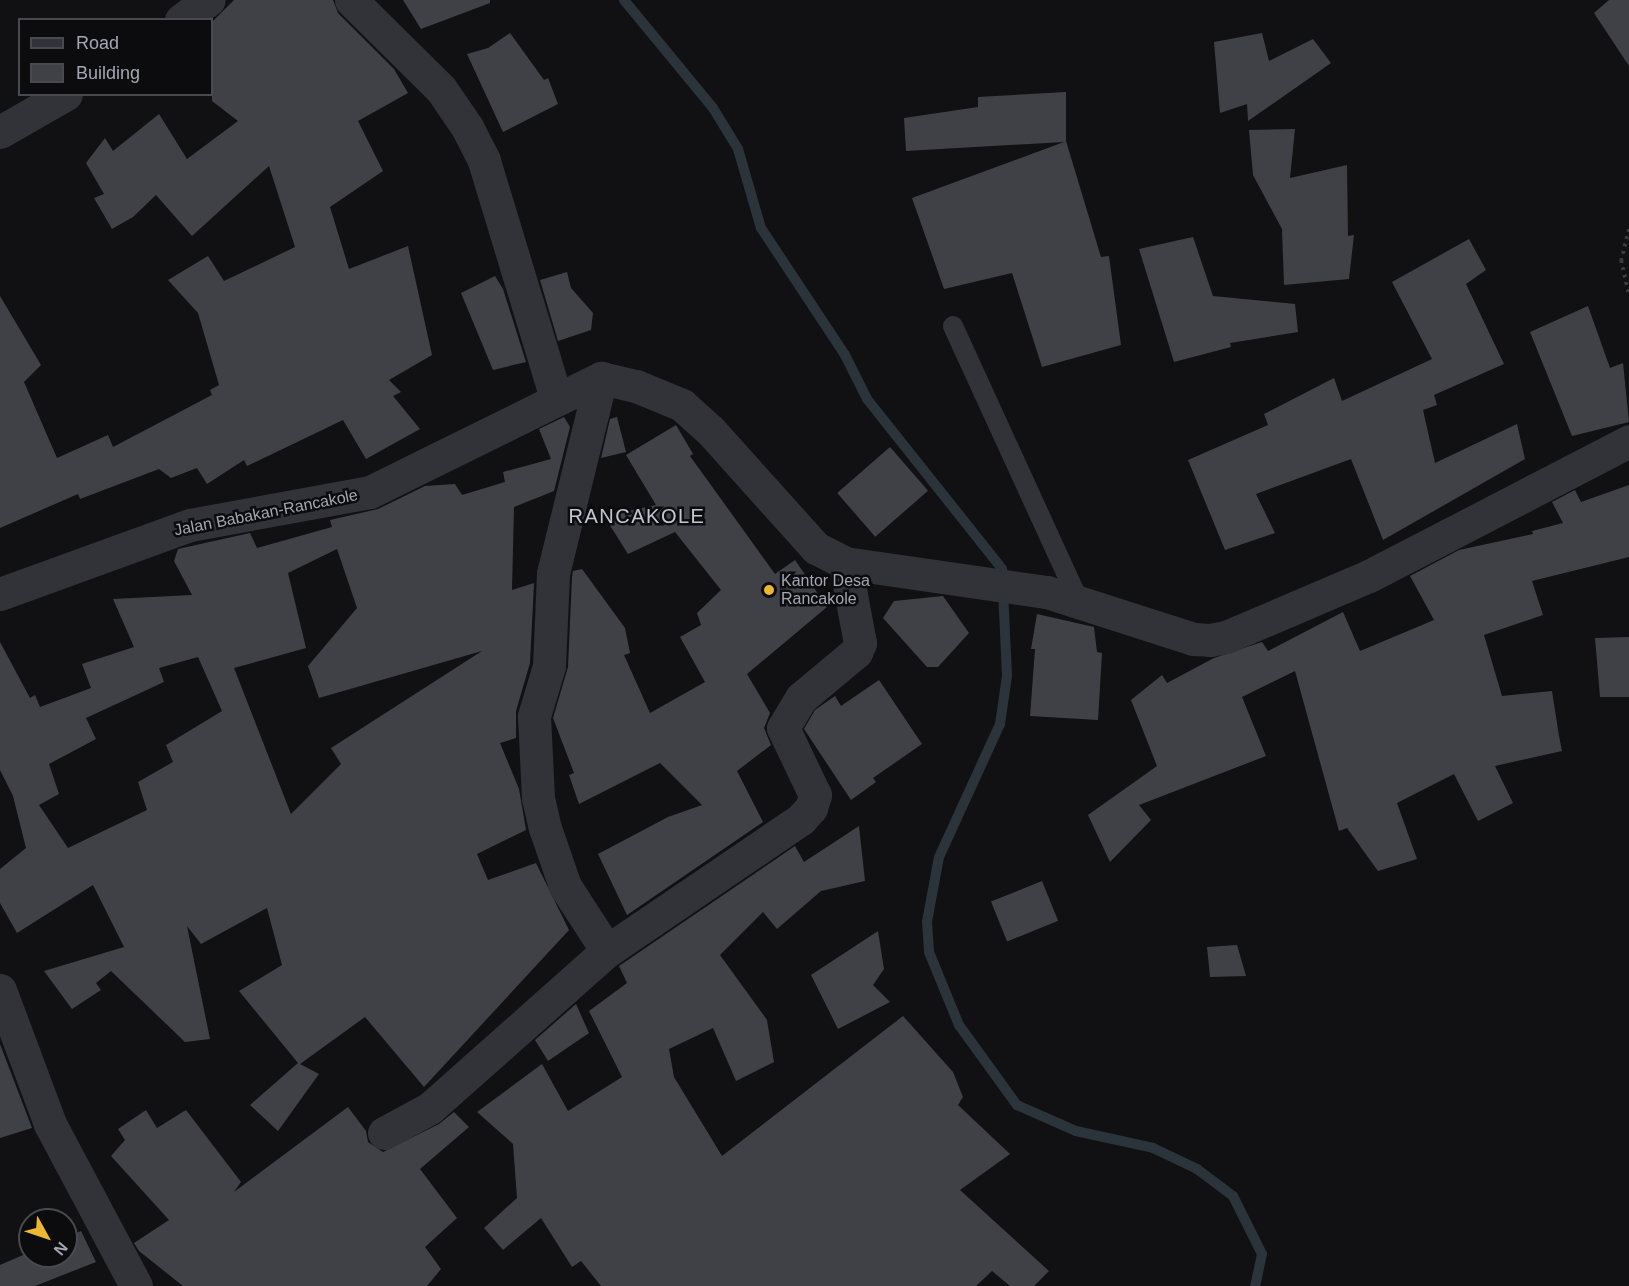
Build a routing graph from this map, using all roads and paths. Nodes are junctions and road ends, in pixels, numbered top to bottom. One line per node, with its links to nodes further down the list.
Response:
1 (209, 0): 3 (street)
2 (351, 0): 10 (street)
3 (184, 18)
4 (63, 96): 5 (street)
5 (0, 132)
6 (1629, 229): 7 (path)
7 (1629, 294)
8 (952, 326): 14 (lane)
9 (601, 378): 10 (street, Jalan Babakan-Rancakole); 12 (street); 15 (street)
10 (556, 398): 13 (street, Jalan Babakan-Rancakole)
11 (1629, 441): 14 (street)
12 (845, 563): 14 (street); 15 (street)
13 (0, 594)
14 (1079, 601)
15 (607, 951): 17 (street)
16 (0, 990): 18 (street)
17 (384, 1133)
18 (136, 1286)

